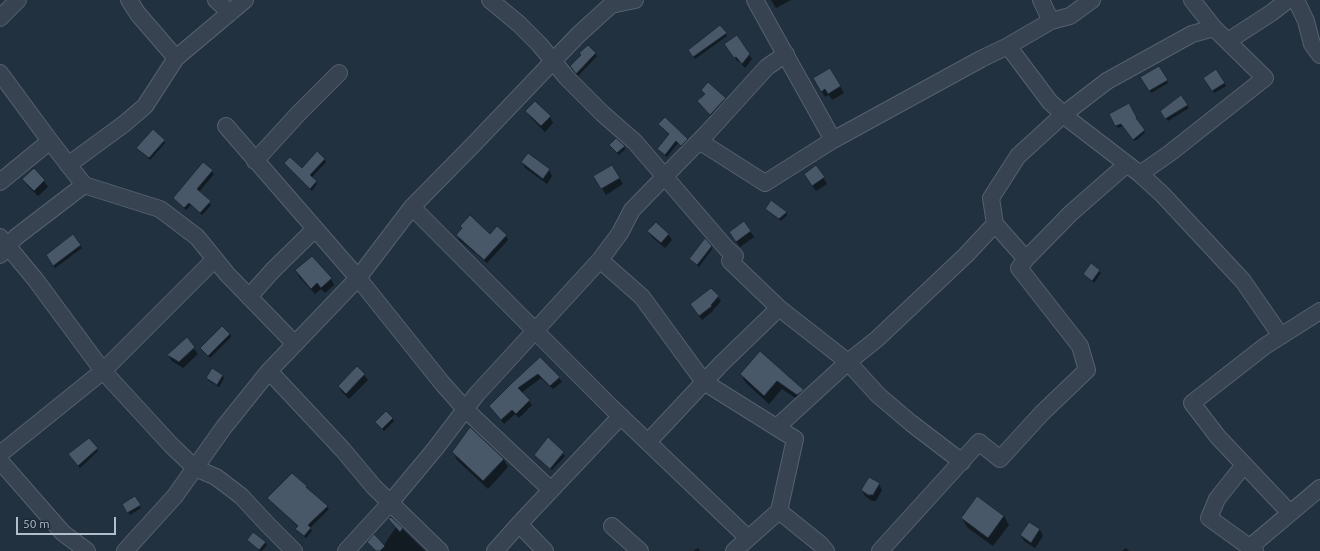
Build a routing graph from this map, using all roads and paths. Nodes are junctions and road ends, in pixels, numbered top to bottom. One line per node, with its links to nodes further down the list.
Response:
1 (18, 0): 14 (street)
2 (129, 0): 21 (street)
3 (216, 0): 13 (street)
4 (245, 0): 13 (street)
5 (490, 0): 22 (street)
6 (755, 0): 20 (street)
7 (1041, 0): 15 (street)
8 (1092, 0): 15 (street)
9 (1192, 0): 16 (street)
10 (1288, 0): 17 (street)
11 (1296, 0): 18 (street)
12 (632, 1): 22 (street)
13 (230, 13): 21 (street)
14 (0, 18)
15 (1051, 21): 19 (street)
16 (1214, 28): 17 (street); 25 (street)
17 (1228, 41): 33 (street)
18 (1317, 45)
19 (1008, 46): 25 (street); 27 (street)
20 (786, 54): 27 (street); 29 (street)
21 (176, 58): 32 (street)
22 (552, 62): 34 (street); 37 (street)
23 (0, 73): 28 (street)
24 (339, 73): 30 (street)
25 (1064, 114): 31 (street); 38 (street)
26 (226, 126): 30 (street)
27 (833, 140): 29 (street)
28 (50, 141): 32 (street); 35 (street)
29 (699, 141): 34 (street)
30 (255, 161): 39 (street)
31 (1126, 164): 33 (street); 42 (street)
32 (68, 165): 36 (street)
33 (1140, 174): 49 (street)
34 (664, 177): 43 (street); 46 (street)
35 (0, 182)
36 (84, 185): 40 (street); 41 (street)
37 (412, 207): 44 (street); 48 (street)
38 (995, 224): 42 (street); 51 (street)
39 (315, 229): 44 (street); 45 (street)
40 (3, 246): 52 (street)
41 (215, 259): 45 (street); 52 (street)
42 (1026, 259): 61 (street)
43 (600, 260): 48 (street); 54 (street)
44 (358, 278): 50 (street); 55 (street)
45 (249, 297): 50 (street)
46 (779, 308): 51 (street); 54 (street)
47 (1320, 311): 49 (street)
48 (535, 331): 55 (street); 56 (street)
49 (1281, 336): 62 (street)
50 (294, 344): 53 (street)
51 (848, 362): 57 (street); 61 (street)
52 (103, 370): 59 (street); 63 (street)
53 (269, 371): 63 (street); 66 (street)
54 (704, 382): 57 (street); 58 (street)
55 (466, 410): 65 (street); 66 (street)
56 (621, 416): 58 (street); 65 (street)
57 (776, 427): 67 (street)
58 (648, 442): 71 (street)
59 (0, 454)
60 (0, 461): 73 (street)
61 (962, 462): 83 (street)
62 (1244, 465): 68 (street); 72 (street)
63 (195, 468): 74 (street); 75 (street)
64 (1320, 488): 68 (street)
65 (551, 490): 69 (street)
66 (390, 503): 76 (street); 77 (street)
67 (779, 511): 71 (street); 82 (street)
68 (1290, 513): 72 (street)
69 (519, 524): 78 (street); 79 (street)
70 (612, 526): 80 (street)
71 (748, 538): 81 (street)
72 (1252, 549)
73 (87, 551)
74 (125, 551)
75 (294, 551)
76 (346, 551)
77 (440, 551)
78 (495, 551)
79 (545, 551)
80 (640, 551)
81 (734, 551)
82 (826, 551)
83 (880, 551)

